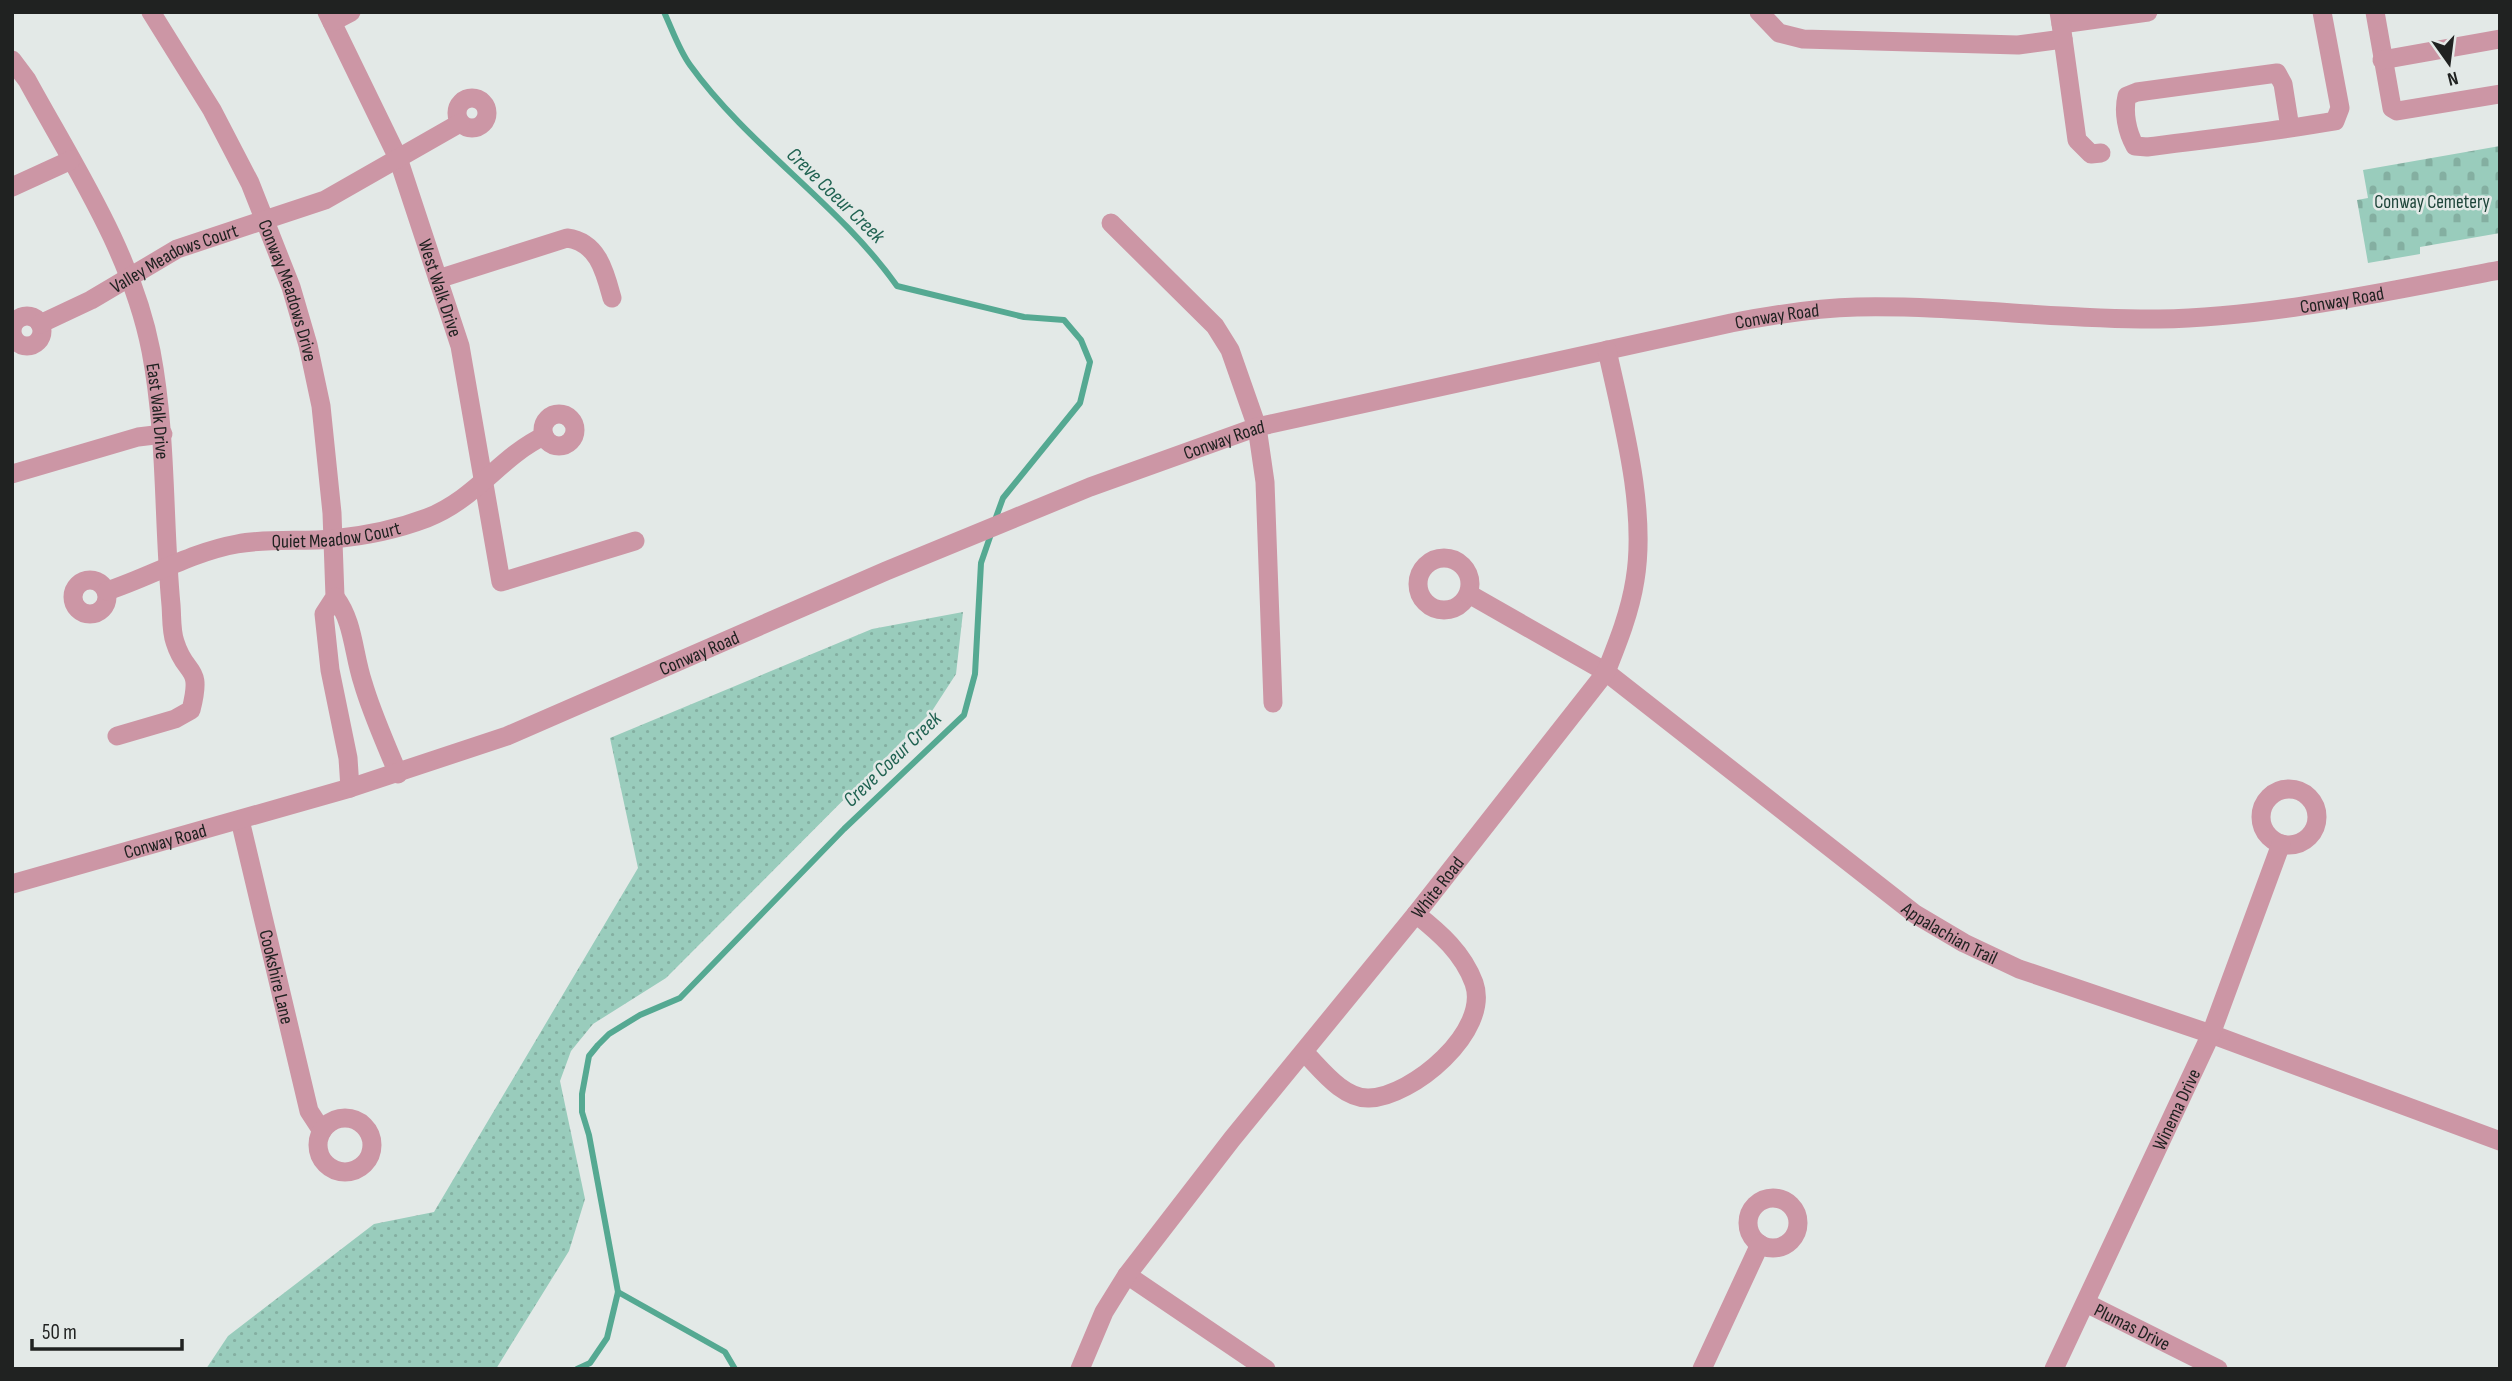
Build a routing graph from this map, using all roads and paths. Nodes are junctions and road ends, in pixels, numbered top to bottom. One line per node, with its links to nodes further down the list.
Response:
1 (152, 12): 19 (street, Conway Meadows Drive)
2 (351, 12): 7 (street)
3 (1759, 12): 8 (street)
4 (2148, 12): 8 (street)
5 (2322, 12): 14 (street)
6 (2375, 12): 11 (street)
7 (329, 17): 16 (street, West Walk Drive)
8 (2061, 25): 15 (street)
9 (2500, 39): 11 (street)
10 (12, 60): 17 (street, East Walk Drive)
11 (2382, 60): 12 (street)
12 (2500, 94)
13 (460, 123): 16 (street, Valley Meadows Court)
14 (2290, 128): 14 (street)
15 (2101, 153)
16 (398, 158): 19 (street, Valley Meadows Court); 23 (street, West Walk Drive)
17 (71, 160): 18 (street); 22 (street, East Walk Drive)
18 (12, 187)
19 (265, 221): 22 (street, Valley Meadows Court); 32 (street, Conway Meadows Drive)
20 (1111, 223): 27 (street)
21 (2500, 270): 26 (street, Conway Road)
22 (128, 278): 25 (street, Valley Meadows Court); 28 (street, East Walk Drive)
23 (439, 279): 24 (street); 31 (street, West Walk Drive)
24 (612, 298)
25 (40, 324)
26 (1607, 350): 27 (street, Conway Road); 38 (street, White Road)
27 (1257, 427): 39 (street); 41 (street, Conway Road)
28 (163, 434): 30 (street); 34 (street, East Walk Drive)
29 (544, 436): 31 (street, Quiet Meadow Court)
30 (12, 474)
31 (486, 482): 32 (street, Quiet Meadow Court); 33 (street, West Walk Drive)
32 (333, 539): 34 (street, Quiet Meadow Court); 37 (street, Conway Meadows Drive)
33 (635, 541)
34 (168, 569): 35 (street, Quiet Meadow Court); 40 (street, East Walk Drive)
35 (107, 591)
36 (1469, 594): 38 (street, Appalachian Trail)
37 (335, 597): 41 (street, Conway Meadows Drive); 42 (street, Conway Meadows Drive)
38 (1606, 672): 46 (street, White Road); 47 (street, Appalachian Trail)
39 (1273, 703)
40 (117, 736)
41 (398, 774): 42 (street, Conway Road)
42 (350, 788): 43 (street, Conway Road)
43 (240, 820): 45 (street, Conway Road); 49 (street, Cookshire Lane)
44 (2281, 844): 47 (street, Winema Drive)
45 (12, 884)
46 (1416, 914): 48 (street, White Road); 48 (street)
47 (2211, 1034): 50 (street, Appalachian Trail); 53 (street, Winema Drive)
48 (1305, 1053): 52 (street, White Road)
49 (321, 1131)
50 (2500, 1141)
51 (1760, 1244): 56 (street)
52 (1127, 1275): 54 (street, White Road); 55 (street)
53 (2086, 1303): 57 (street, Winema Drive); 58 (street, Plumas Drive)
54 (1080, 1369)
55 (1266, 1369)
56 (1702, 1369)
57 (2054, 1369)
58 (2218, 1369)

